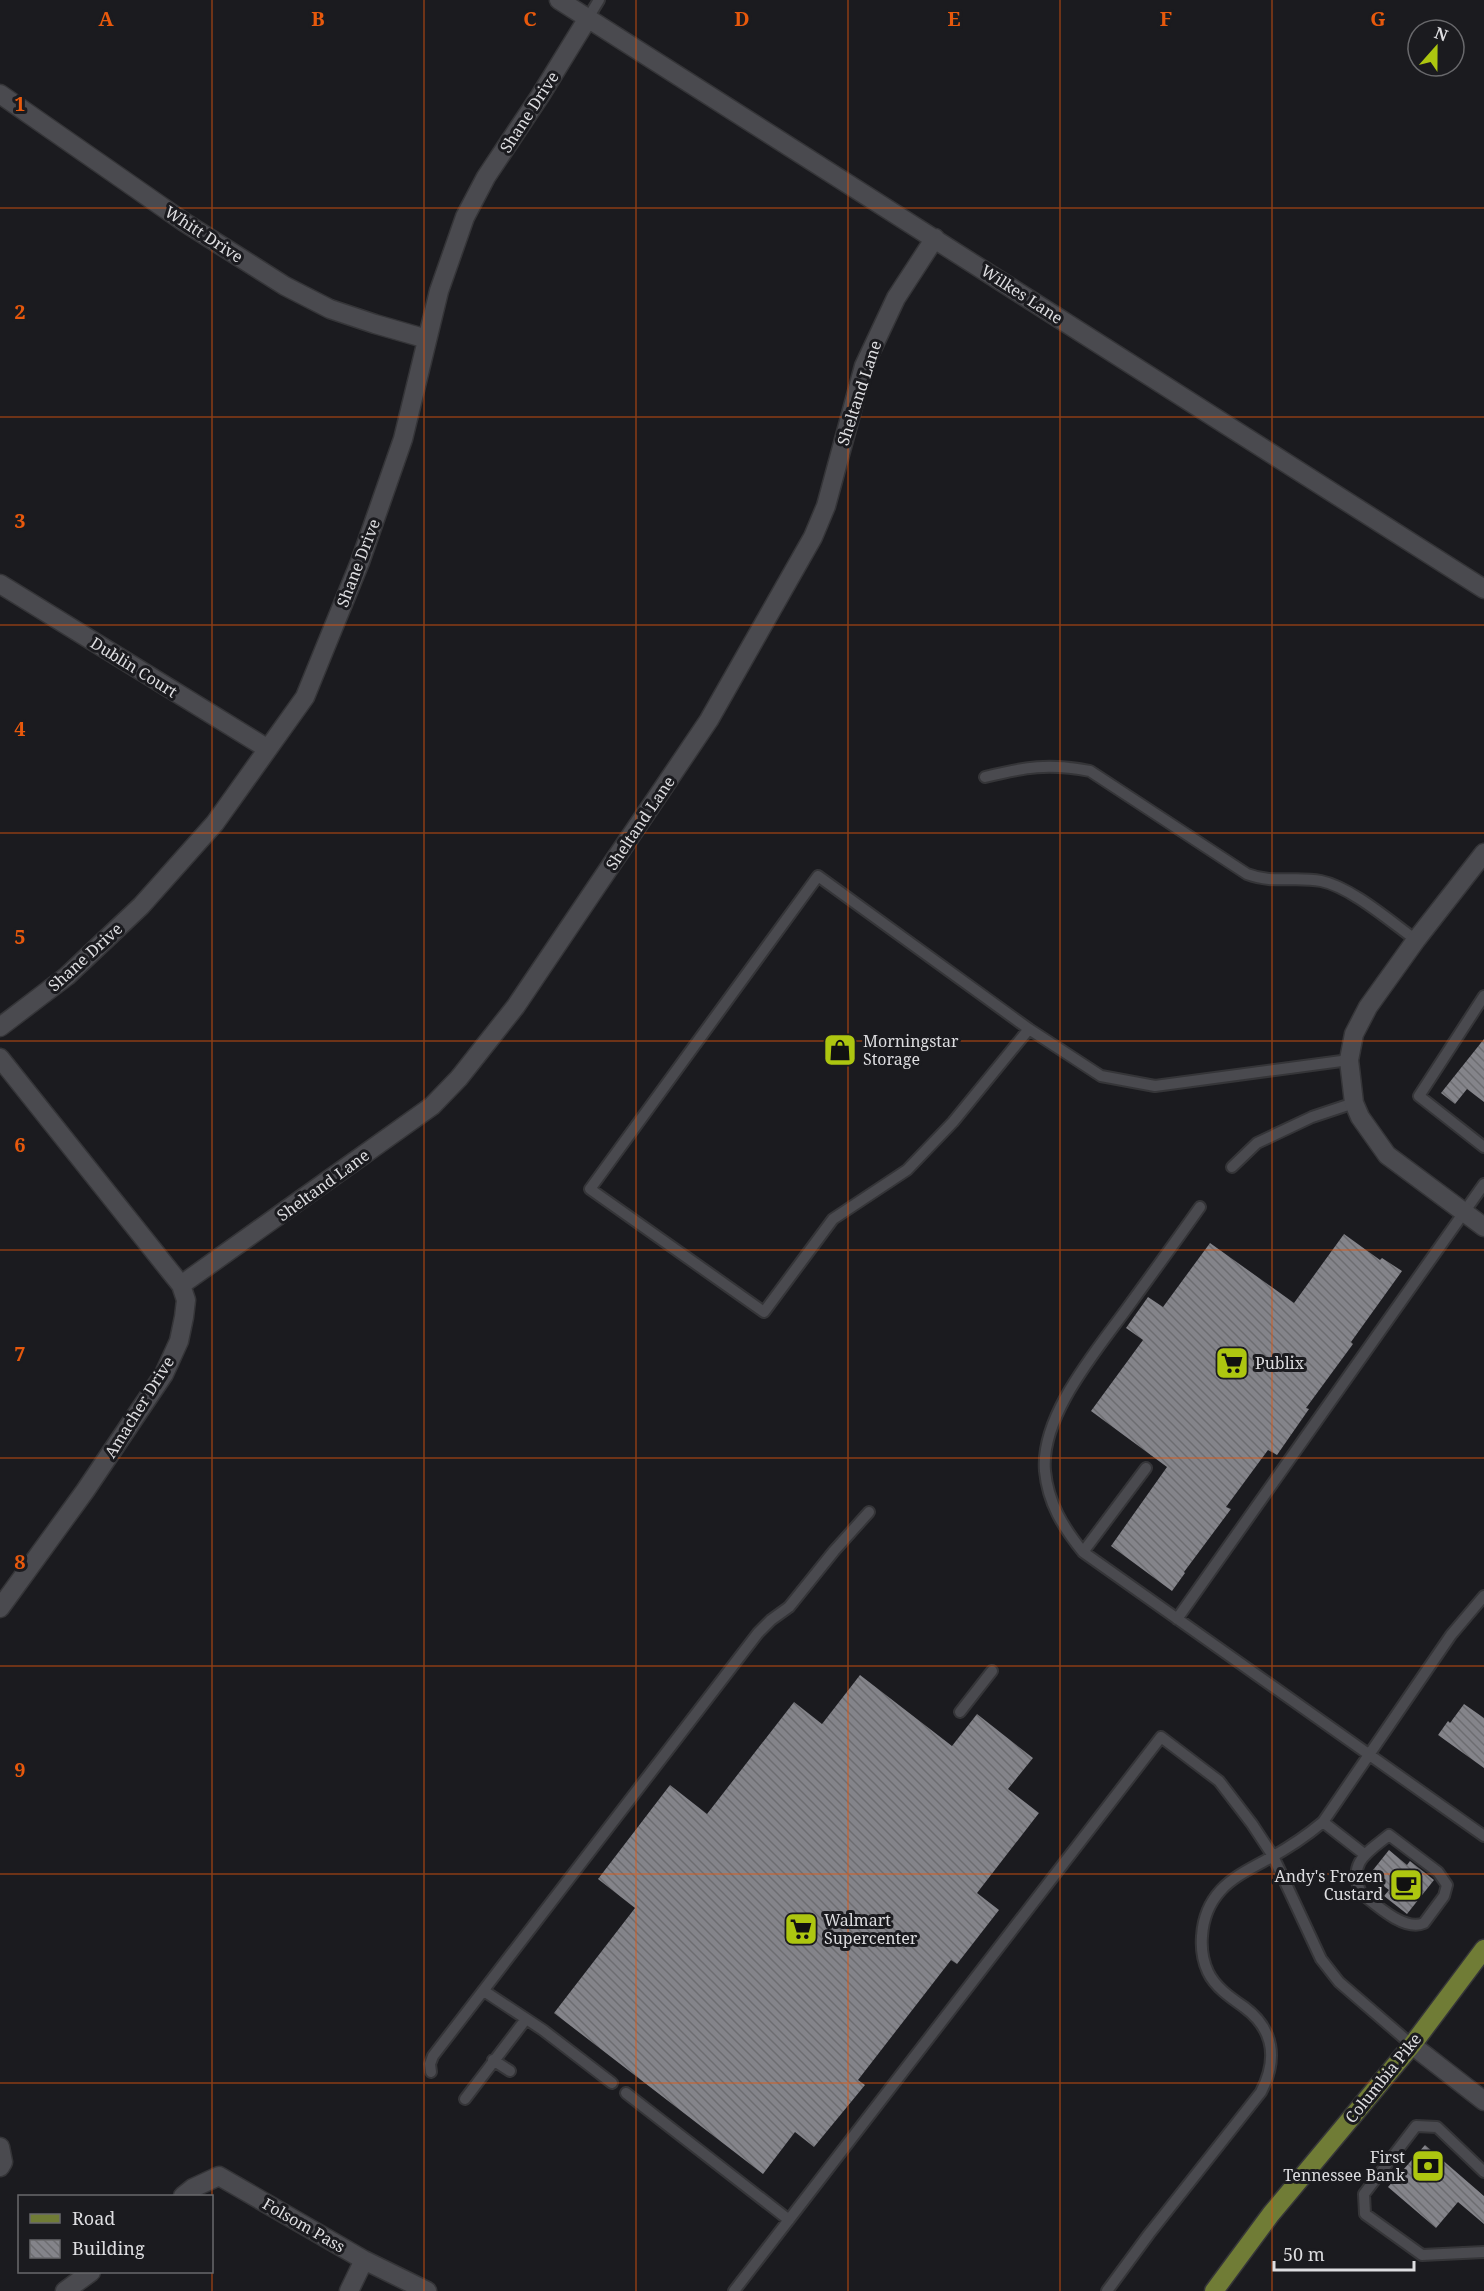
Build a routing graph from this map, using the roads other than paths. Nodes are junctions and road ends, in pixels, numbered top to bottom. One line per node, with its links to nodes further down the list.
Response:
1 (559, 0): 3 (street, Wilkes Lane)
2 (599, 0): 3 (lane)
3 (588, 18): 5 (street, Wilkes Lane); 6 (street, Shane Drive)
4 (0, 94): 6 (street, Whitt Drive)
5 (935, 238): 8 (street, Wilkes Lane); 25 (street, Sheltand Lane)
6 (427, 339): 9 (street, Shane Drive)
7 (0, 584): 9 (street, Dublin Court)
8 (1484, 589)
9 (267, 749): 14 (street, Shane Drive)
10 (985, 777): 12 (lane)
11 (1484, 854): 12 (street)
12 (1416, 940): 17 (street)
13 (1484, 996): 19 (lane)
14 (0, 1027)
15 (1029, 1029): 15 (lane); 17 (lane)
16 (0, 1058): 25 (street)
17 (1349, 1060): 18 (street)
18 (1354, 1103): 20 (lane); 23 (street)
19 (1484, 1147)
20 (1232, 1167)
21 (1484, 1184): 23 (lane)
22 (1200, 1208): 28 (lane)
23 (1463, 1212): 24 (street); 31 (lane)
24 (1484, 1227)
25 (181, 1285): 30 (street, Amacher Drive)
26 (1146, 1468): 28 (lane)
27 (869, 1512): 40 (lane)
28 (1083, 1552): 31 (lane)
29 (1484, 1596): 34 (lane)
30 (0, 1608)
31 (1177, 1619): 34 (lane)
32 (992, 1671): 33 (lane)
33 (960, 1712)
34 (1369, 1755): 35 (lane); 36 (lane)
35 (1323, 1822): 37 (lane); 38 (lane)
36 (1484, 1836)
37 (1364, 1854): 37 (lane)
38 (1273, 1857): 42 (lane); 54 (lane); 62 (lane)
39 (1484, 1949): 42 (main road, Columbia Pike)
40 (484, 1991): 41 (lane); 45 (lane)
41 (526, 2019): 43 (lane); 46 (lane)
42 (1412, 2045): 49 (street); 63 (main road, Columbia Pike)
43 (493, 2060): 44 (lane); 48 (lane)
44 (510, 2071)
45 (431, 2073)
46 (612, 2083)
47 (626, 2093): 54 (lane)
48 (465, 2098)
49 (1484, 2101)
50 (0, 2147): 51 (street)
51 (0, 2167)
52 (1484, 2172): 55 (lane)
53 (184, 2195): 56 (street, Folsom Pass)
54 (789, 2220): 61 (lane)
55 (1484, 2252)
56 (364, 2260): 59 (street); 60 (street, Folsom Pass)
57 (89, 2280): 58 (street)
58 (65, 2291)
59 (349, 2291)
60 (427, 2291)
61 (734, 2291)
62 (1107, 2291)
63 (1214, 2291)

